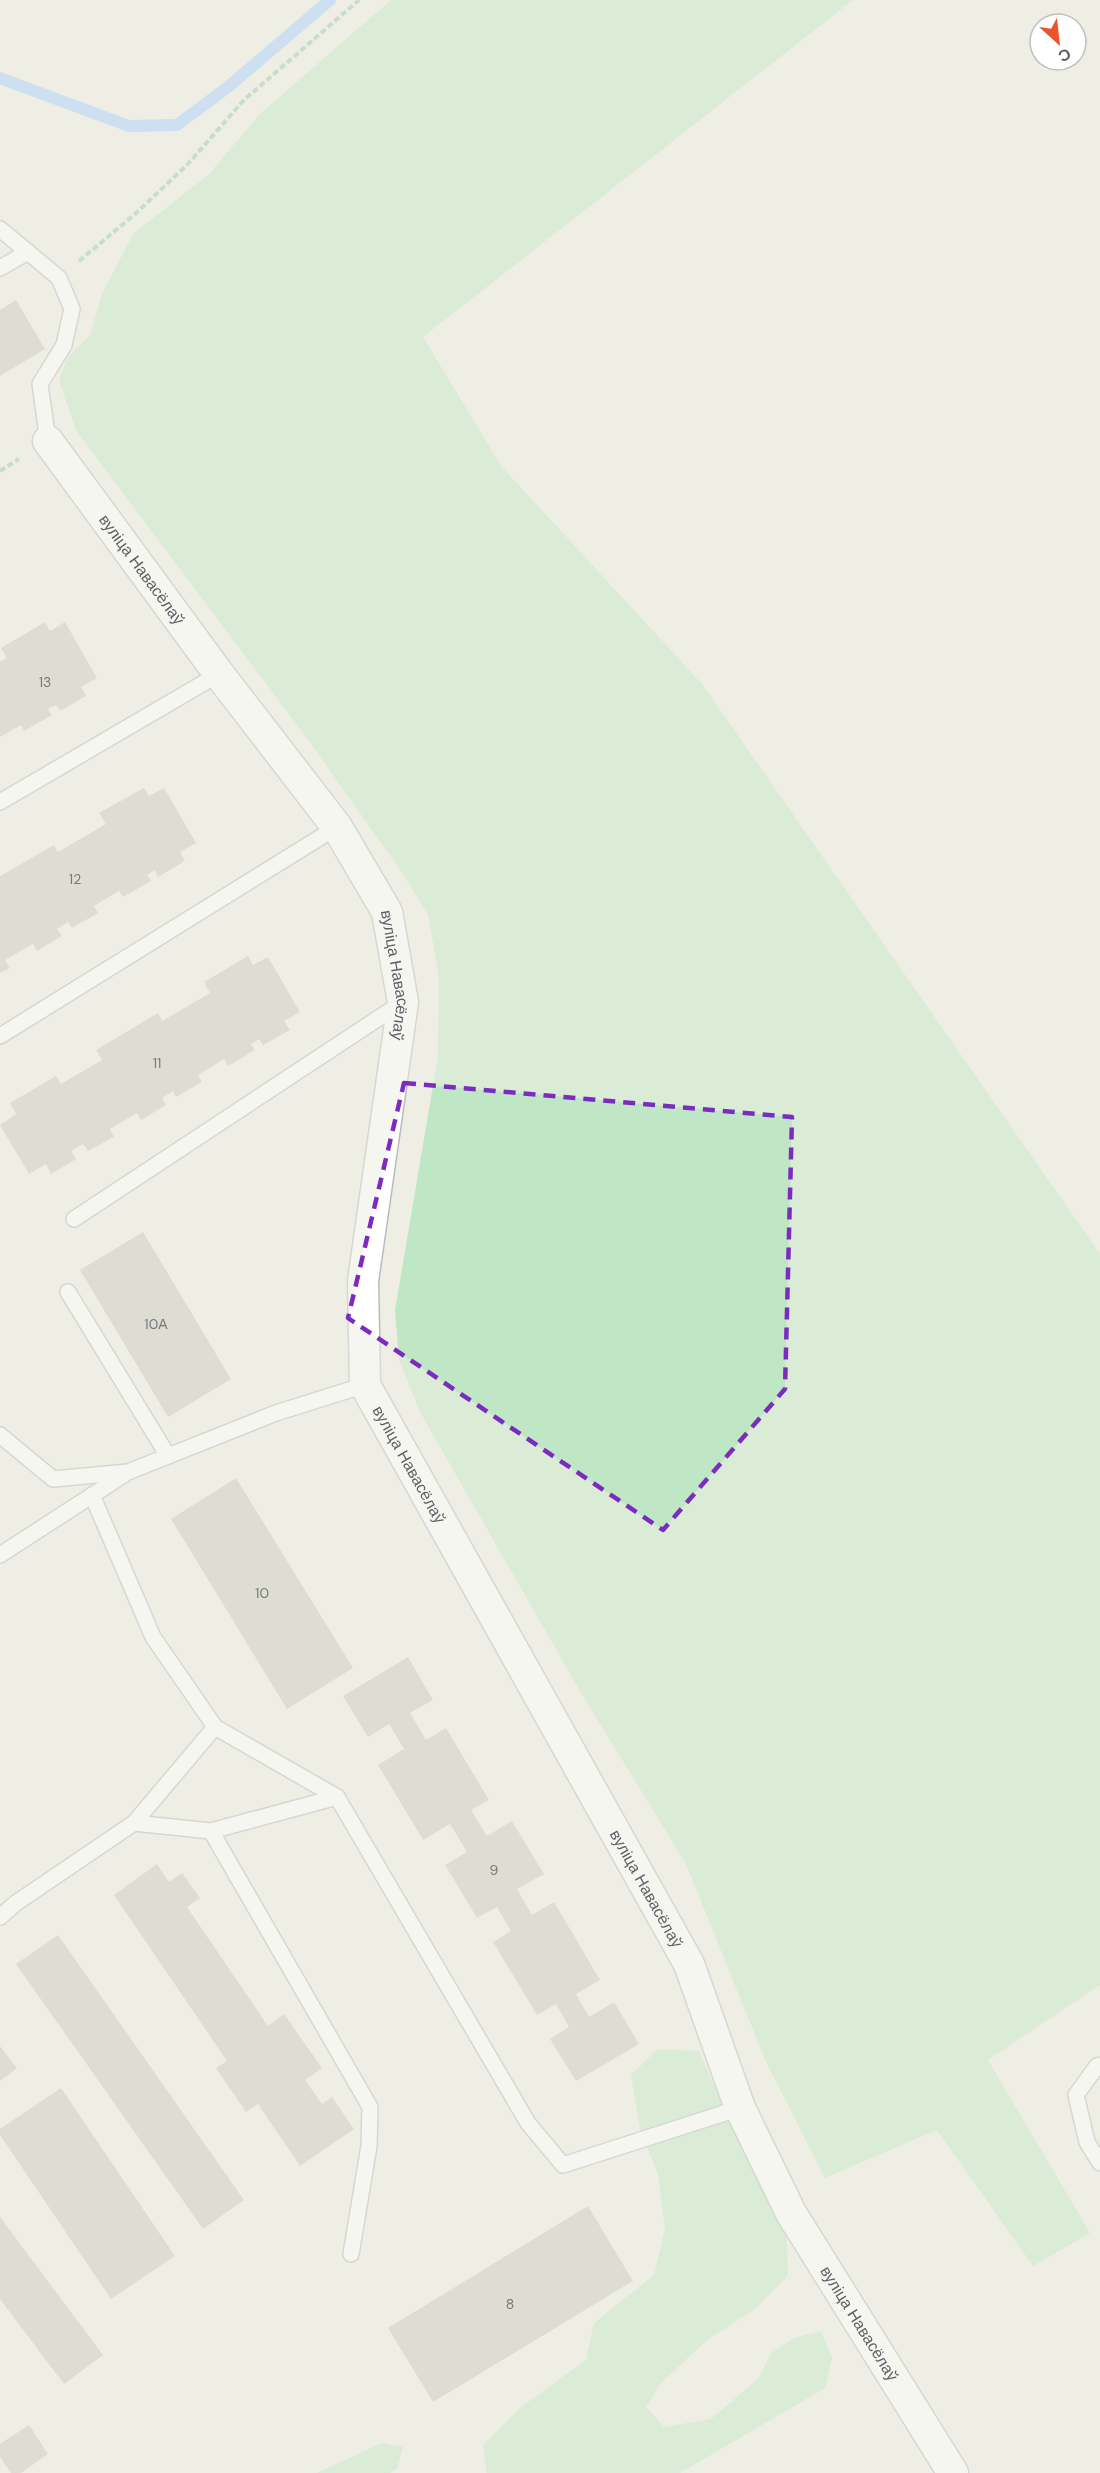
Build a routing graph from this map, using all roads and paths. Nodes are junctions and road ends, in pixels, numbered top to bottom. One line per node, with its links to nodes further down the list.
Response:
1 (359, 0): 5 (path)
2 (0, 229): 3 (lane)
3 (28, 252): 4 (lane); 5 (lane)
4 (0, 268)
5 (59, 278): 6 (lane)
6 (48, 441): 7 (street, вуліца Навасёлаў)
7 (219, 674): 8 (lane); 9 (street, вуліца Навасёлаў)
8 (0, 802)
9 (337, 827): 10 (street, вуліца Навасёлаў); 11 (lane)
10 (403, 1002): 12 (lane); 14 (street, вуліца Навасёлаў)
11 (0, 1036)
12 (74, 1219)
13 (68, 1292): 16 (lane)
14 (365, 1385): 16 (lane); 26 (street, вуліца Навасёлаў)
15 (0, 1435): 17 (lane)
16 (168, 1456): 17 (lane)
17 (128, 1472): 18 (lane)
18 (92, 1495): 19 (lane); 20 (lane)
19 (0, 1554)
20 (215, 1727): 21 (lane); 22 (lane)
21 (337, 1797): 23 (lane); 26 (lane)
22 (134, 1823): 23 (lane); 24 (lane)
23 (211, 1831): 28 (lane)
24 (0, 1917)
25 (1100, 2065): 27 (lane)
26 (740, 2108): 29 (street, вуліца Навасёлаў)
27 (1100, 2163)
28 (351, 2254)
29 (953, 2473)

